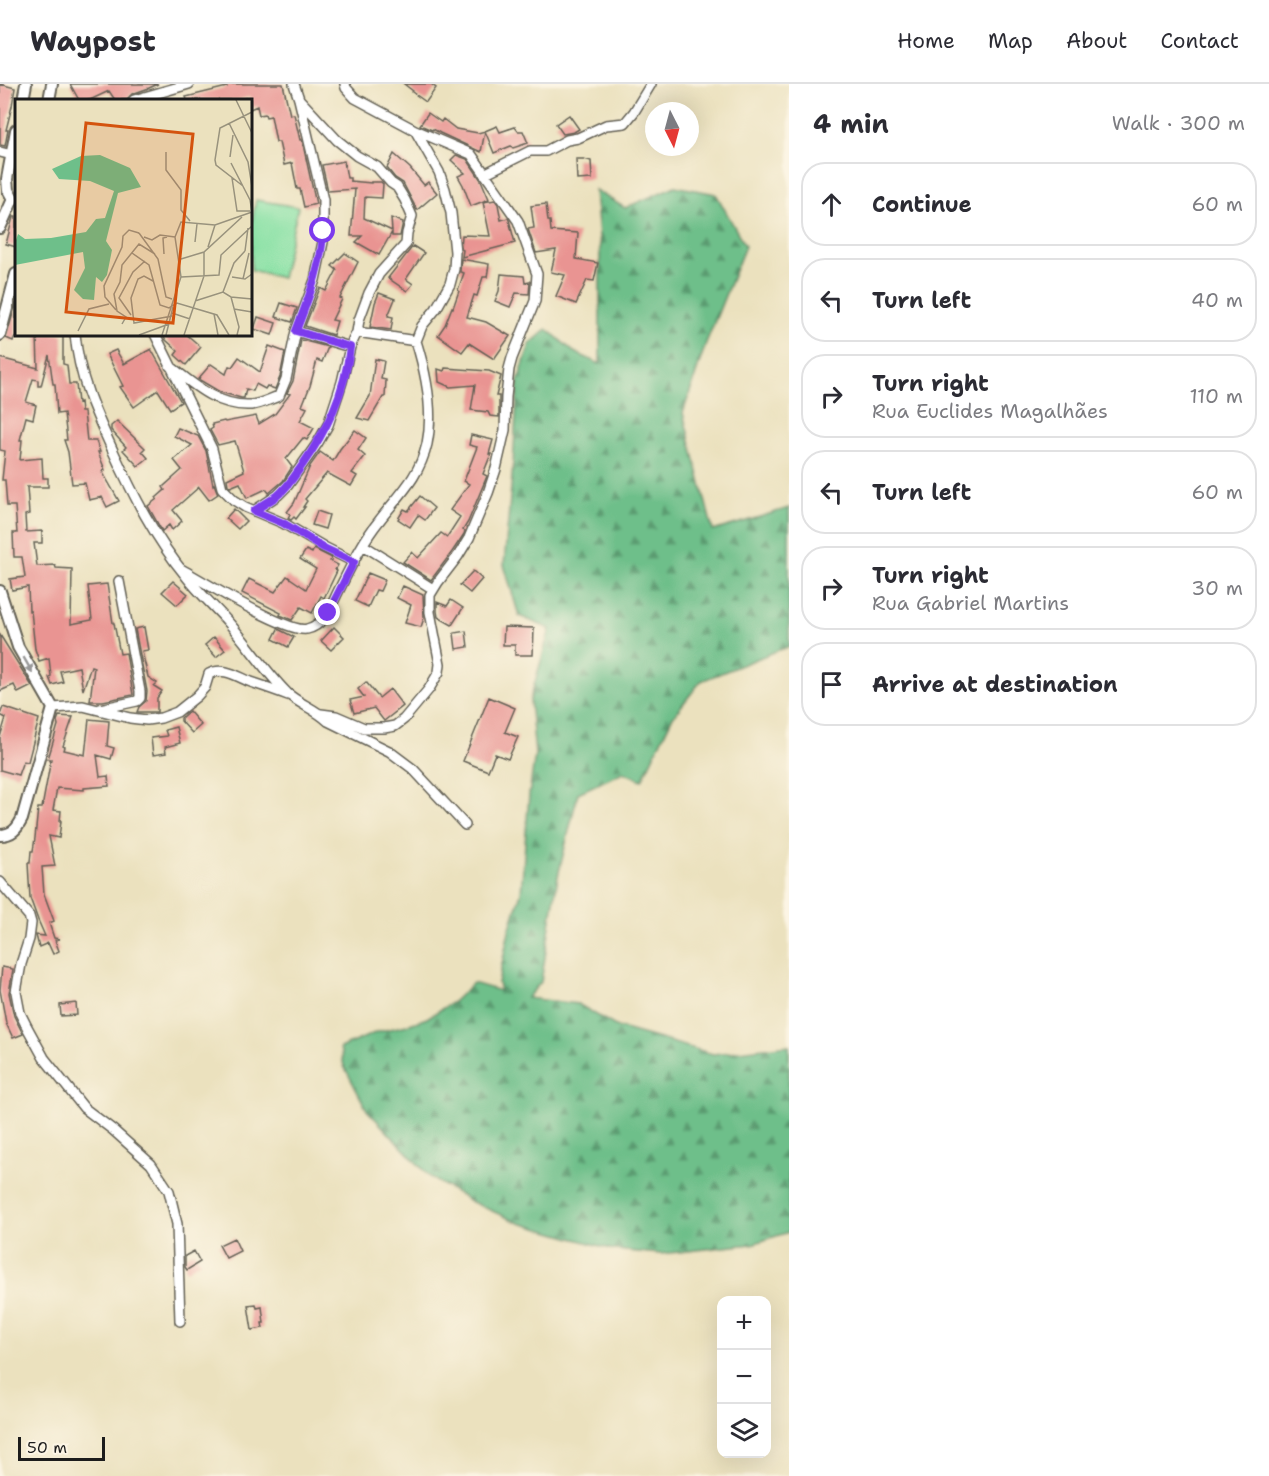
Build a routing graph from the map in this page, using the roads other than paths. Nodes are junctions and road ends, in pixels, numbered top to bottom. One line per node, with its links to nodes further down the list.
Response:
1 (26, 84): 7 (street)
2 (52, 84): 8 (street)
3 (189, 84): 9 (street)
4 (294, 84): 10 (street)
5 (345, 84): 11 (street)
6 (651, 84): 15 (street)
7 (23, 99)
8 (49, 99)
9 (137, 99)
10 (299, 99): 19 (street); 20 (street)
11 (415, 130): 15 (street); 24 (street)
12 (15, 137): 14 (street)
13 (0, 152): 14 (street)
14 (12, 155): 16 (street)
15 (483, 174): 32 (street)
16 (15, 199): 17 (street)
17 (0, 228)
18 (15, 278): 21 (street)
19 (296, 331): 25 (street); 26 (street)
20 (357, 332): 24 (street); 25 (street)
21 (0, 335)
22 (75, 336): 30 (street)
23 (156, 336): 26 (street)
24 (416, 341): 28 (street)
25 (350, 347): 27 (street)
26 (170, 366): 27 (street)
27 (254, 511): 29 (street)
28 (363, 545): 29 (street); 32 (street)
29 (354, 562): 30 (street)
30 (181, 569): 34 (street)
31 (119, 581): 36 (street)
32 (433, 589): 37 (street)
33 (0, 591): 35 (street, one-way to 35)
34 (290, 695): 36 (street); 37 (street)
35 (53, 708): 36 (street); 39 (street)
36 (98, 709)
37 (321, 714): 38 (street)
38 (465, 825)
39 (1, 835)
40 (0, 882): 41 (street)
41 (180, 1321)

